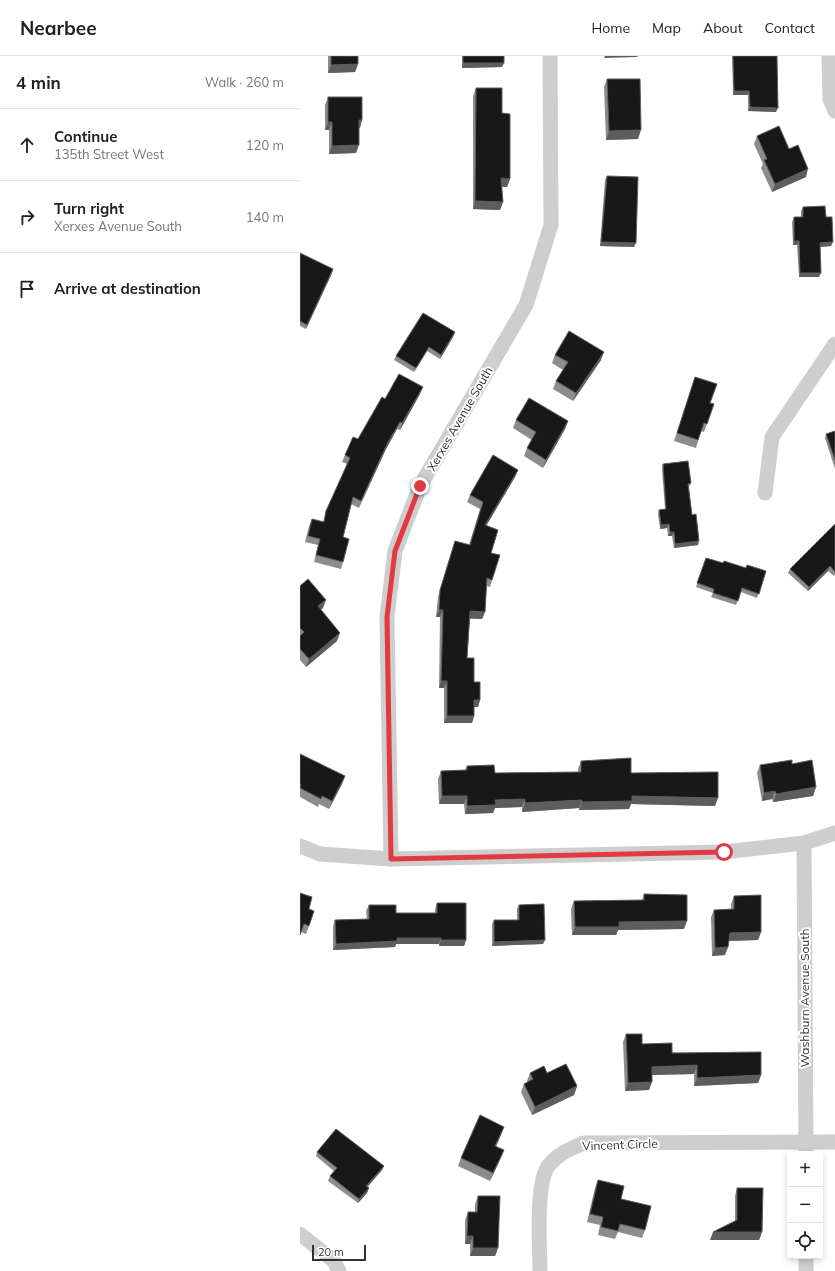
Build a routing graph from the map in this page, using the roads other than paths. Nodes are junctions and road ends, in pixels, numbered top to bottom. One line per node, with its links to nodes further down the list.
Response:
1 (550, 56): 9 (street, Xerxes Avenue South)
2 (829, 56): 3 (street)
3 (835, 111)
4 (835, 344): 5 (street)
5 (765, 492)
6 (835, 832): 7 (street)
7 (804, 843): 9 (street); 11 (street, Washburn Avenue South)
8 (300, 846): 9 (street)
9 (391, 859)
10 (835, 1142): 11 (street, Vincent Circle)
11 (806, 1148): 15 (street, Vincent Circle)
12 (300, 1234): 14 (street)
13 (806, 1259): 16 (street)
14 (340, 1271)
15 (540, 1271)
16 (806, 1271)

